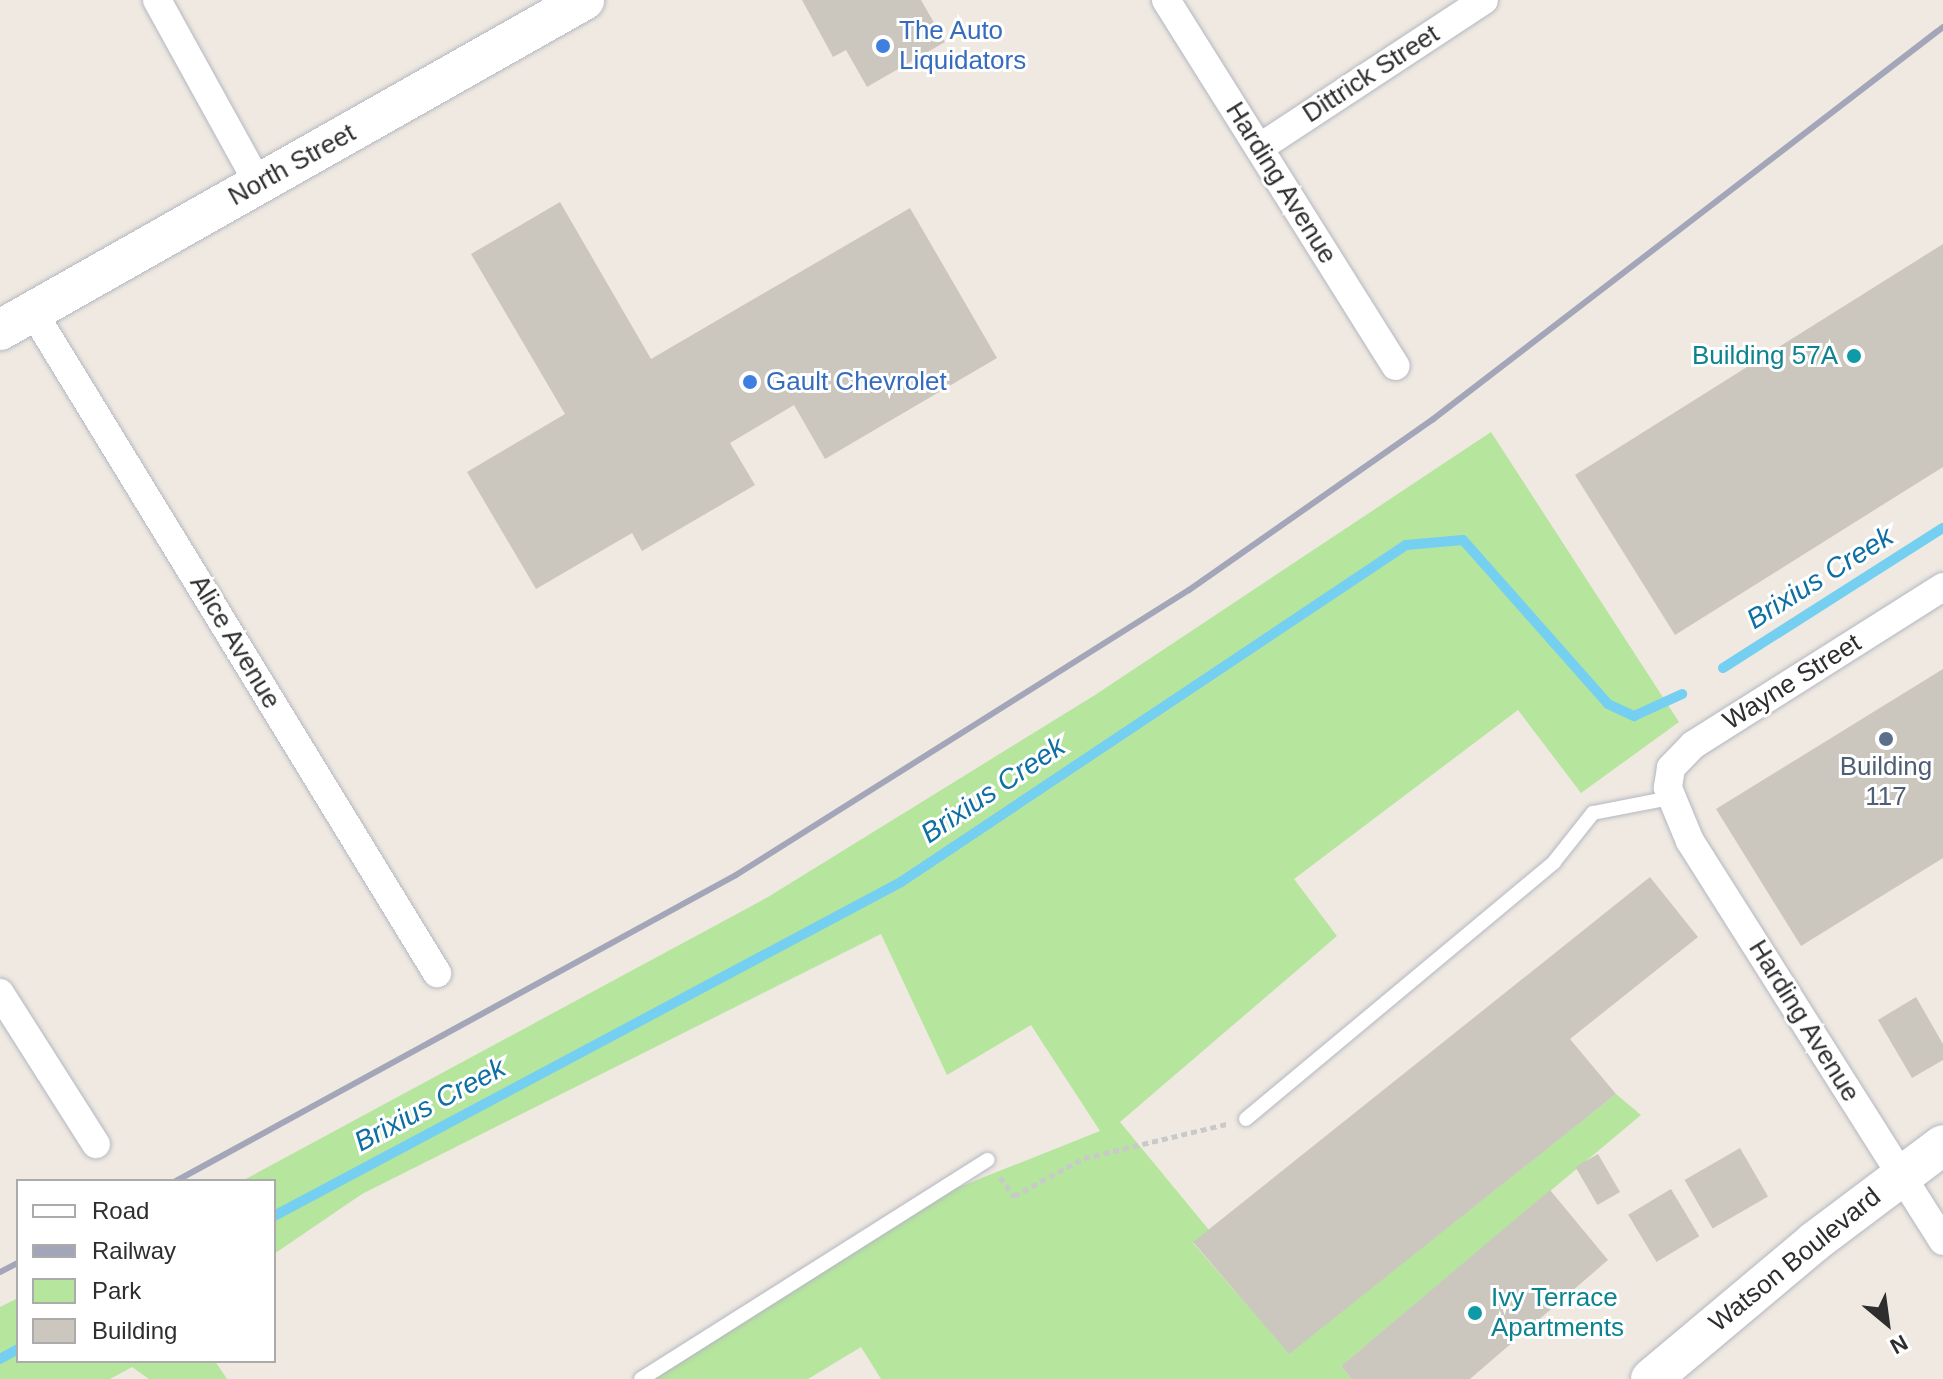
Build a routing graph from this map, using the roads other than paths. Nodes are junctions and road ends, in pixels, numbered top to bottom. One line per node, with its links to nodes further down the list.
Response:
1 (157, 0): 6 (street)
2 (584, 0): 6 (street, North Street)
3 (1166, 0): 5 (street, Harding Avenue)
4 (1484, 0): 5 (street, Dittrick Street)
5 (1259, 148): 8 (street, Harding Avenue)
6 (258, 183): 7 (street, North Street)
7 (17, 321): 11 (street, Alice Avenue)
8 (1396, 366)
9 (1943, 587): 10 (street, Wayne Street)
10 (1670, 798): 13 (lane); 17 (street, Harding Avenue)
11 (437, 973)
12 (0, 993): 14 (street)
13 (1246, 1119)
14 (96, 1144)
15 (1943, 1145): 17 (street, Watson Boulevard)
16 (988, 1160): 19 (lane)
17 (1901, 1175): 18 (street, Harding Avenue); 20 (street, Watson Boulevard)
18 (1943, 1241)
19 (641, 1379)
20 (1651, 1379)

